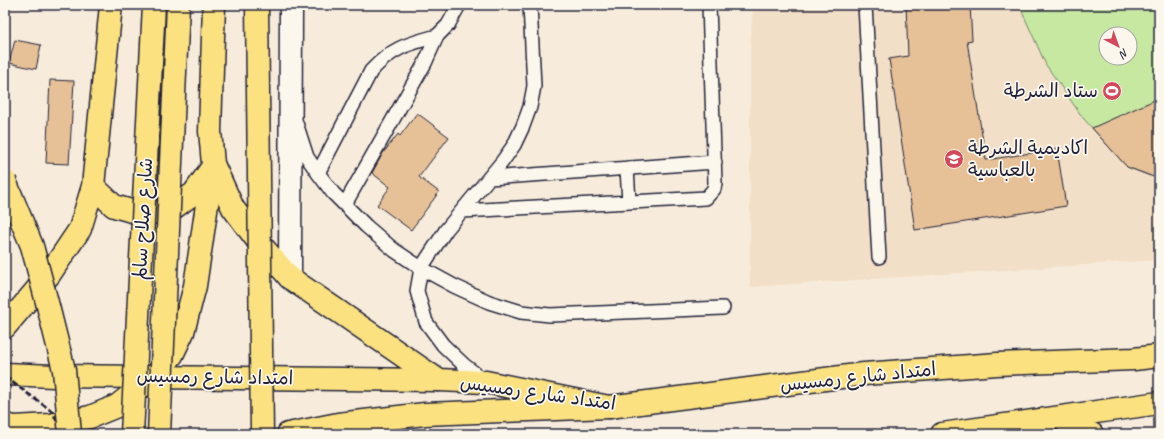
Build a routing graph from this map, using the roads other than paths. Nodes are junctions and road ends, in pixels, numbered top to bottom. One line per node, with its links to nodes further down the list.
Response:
1 (111, 5): 19 (main road)
2 (154, 5): 41 (main road, شارع صلاح سالم, bridge)
3 (178, 5): 42 (main road, شارع صلاح سالم, bridge)
4 (214, 5): 14 (main road)
5 (256, 5): 43 (main road, bridge)
6 (291, 5): 12 (street)
7 (459, 5): 11 (lane)
8 (530, 5): 17 (lane)
9 (709, 5): 13 (lane)
10 (865, 5): 23 (lane)
11 (438, 36): 16 (lane); 21 (lane)
12 (291, 109): 16 (lane); 25 (street)
13 (715, 162): 15 (lane); 20 (lane)
14 (213, 164): 19 (main road); 25 (main road); 32 (main road)
15 (627, 168): 17 (lane); 20 (lane)
16 (318, 173): 21 (lane)
17 (489, 178): 22 (lane)
18 (5, 181): 40 (main road, bridge)
19 (93, 186): 27 (main road)
20 (629, 202): 22 (lane)
21 (345, 204): 24 (lane)
22 (462, 211): 24 (lane)
23 (879, 257)
24 (421, 268): 26 (lane); 34 (lane)
25 (290, 278): 33 (main road)
26 (723, 308)
27 (5, 326)
28 (1159, 343): 30 (main road)
29 (1159, 356): 30 (main road, امتداد شارع رمسيس)
30 (1134, 359): 36 (main road, امتداد شارع رمسيس)
31 (5, 374): 32 (main road, امتداد شارع رمسيس)
32 (155, 376): 33 (main road, امتداد شارع رمسيس); 38 (main road)
33 (438, 380): 34 (main road, امتداد شارع رمسيس)
34 (486, 382): 36 (main road, امتداد شارع رمسيس)
35 (1159, 404): 37 (main road)
36 (609, 407): 44 (main road)
37 (1060, 418): 39 (main road); 46 (main road)
38 (5, 425)
39 (1011, 429): 45 (main road)
40 (70, 434)
41 (132, 434)
42 (159, 434)
43 (262, 434)
44 (288, 434)
45 (942, 434)
46 (1092, 434)

